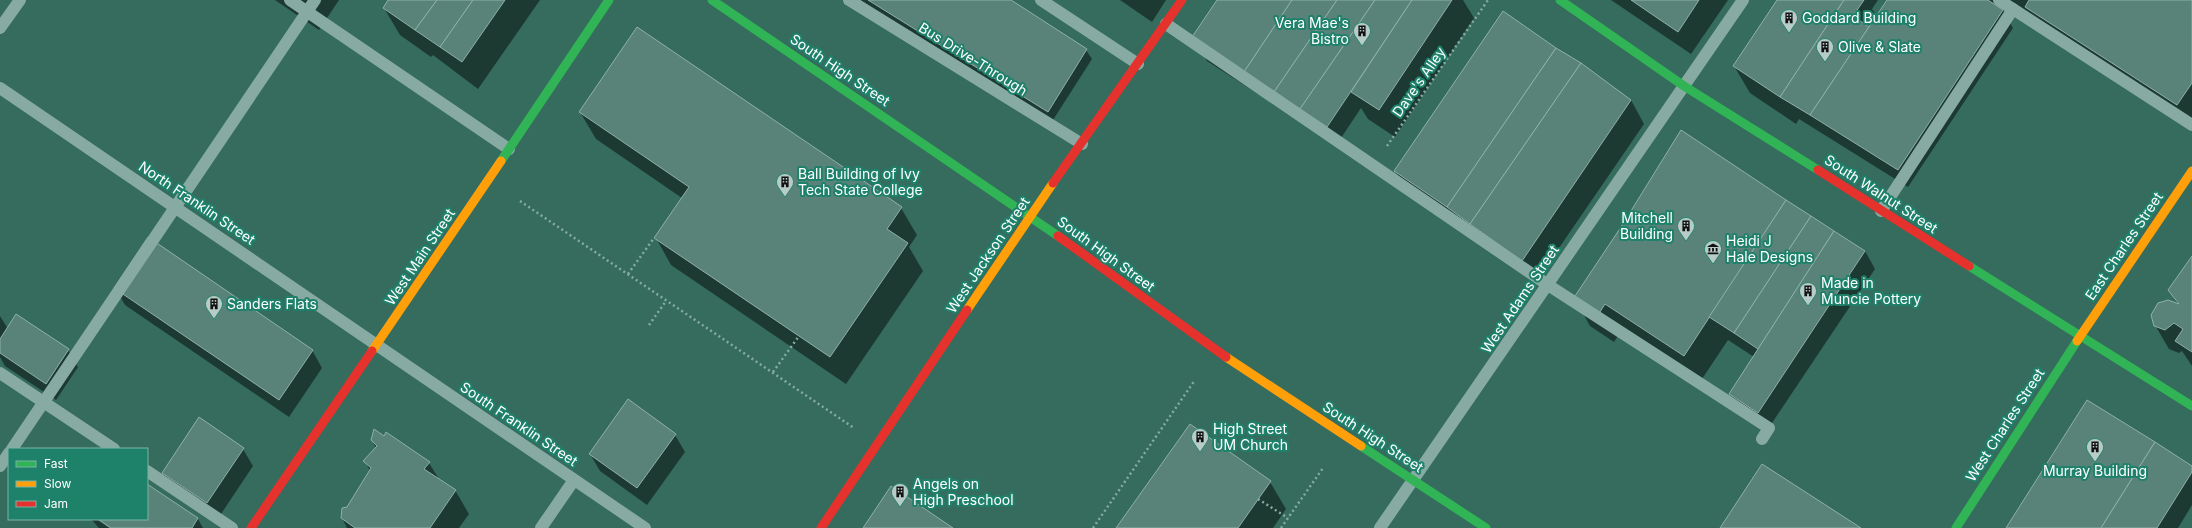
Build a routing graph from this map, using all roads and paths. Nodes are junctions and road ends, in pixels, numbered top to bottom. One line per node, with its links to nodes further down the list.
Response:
1 (20, 0): 16 (street)
2 (290, 0): 14 (street)
3 (315, 0): 14 (street)
4 (609, 0): 22 (main road, West Main Street)
5 (712, 0): 28 (main road, South High Street)
6 (849, 0): 21 (street, Bus Drive-Through)
7 (1041, 0): 17 (street)
8 (1182, 0): 15 (main road, West Jackson Street)
9 (1488, 0): 23 (path, Dave's Alley)
10 (1560, 0): 18 (main road, South Walnut Street)
11 (1743, 0): 18 (street, West Adams Street)
12 (1999, 0): 13 (street)
13 (2012, 9): 20 (street); 27 (street)
14 (307, 12): 22 (street); 26 (street)
15 (1166, 24): 17 (main road, West Jackson Street); 23 (street)
16 (0, 28)
17 (1138, 64): 21 (main road, West Jackson Street)
18 (1684, 86): 27 (main road, South Walnut Street); 31 (street, West Adams Street)
19 (0, 88): 26 (street, North Franklin Street)
20 (2192, 125)
21 (1082, 144): 28 (main road, West Jackson Street)
22 (509, 149): 36 (main road, West Main Street)
23 (1372, 166): 31 (street)
24 (2192, 171): 35 (main road, East Charles Street)
25 (520, 201): 30 (path)
26 (177, 207): 36 (street, North Franklin Street); 40 (street)
27 (1881, 211): 35 (main road, South Walnut Street)
28 (1030, 216): 51 (main road, South High Street); 58 (main road, West Jackson Street)
29 (654, 238): 30 (path)
30 (628, 274): 32 (path)
31 (1548, 285): 43 (street); 51 (street, West Adams Street)
32 (666, 300): 33 (path); 37 (path)
33 (649, 325)
34 (799, 336): 37 (path)
35 (2079, 337): 41 (main road, South Walnut Street); 63 (main road, West Charles Street)
36 (377, 345): 50 (street, South Franklin Street); 55 (main road, West Main Street)
37 (773, 372): 42 (path)
38 (0, 373): 40 (street)
39 (1195, 380): 59 (path)
40 (44, 402): 44 (street); 45 (street)
41 (2192, 406)
42 (854, 428)
43 (1762, 439)
44 (13, 448)
45 (113, 448)
46 (8, 454): 47 (street)
47 (0, 466)
48 (1323, 468): 53 (path)
49 (148, 472): 54 (street)
50 (574, 480): 56 (street); 57 (street, South Franklin Street)
51 (1413, 480): 61 (street, West Adams Street); 62 (main road, South High Street)
52 (1258, 499): 53 (path)
53 (1288, 518): 60 (path)
54 (232, 528)
55 (251, 528)
56 (541, 528)
57 (645, 528)
58 (821, 528)
59 (1093, 528)
60 (1281, 528)
61 (1380, 528)
62 (1486, 528)
63 (1956, 528)

